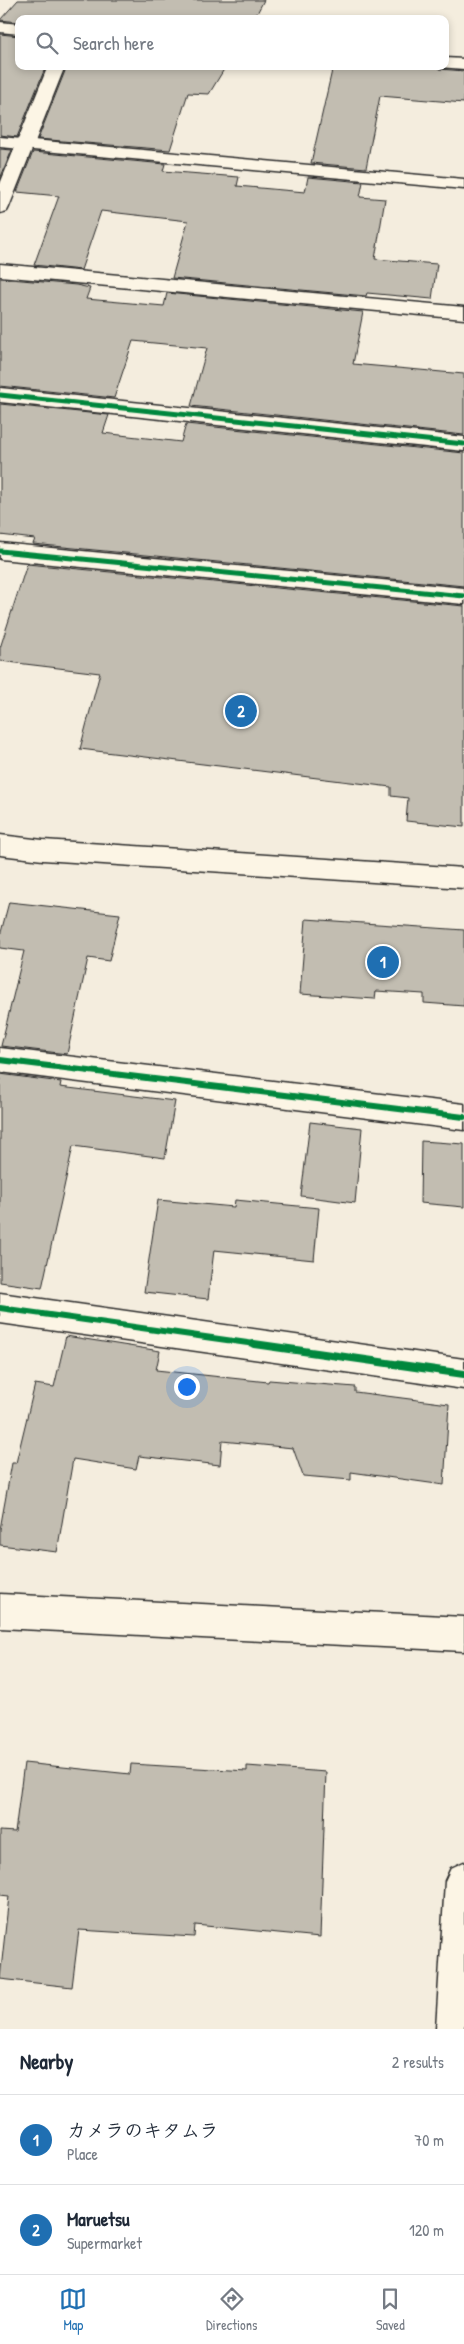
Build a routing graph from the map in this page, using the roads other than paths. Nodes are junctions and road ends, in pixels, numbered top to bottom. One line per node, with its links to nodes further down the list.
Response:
1 (0, 27): 2 (street)
2 (15, 29)
3 (449, 63): 4 (street)
4 (464, 64)
5 (55, 70): 7 (street)
6 (0, 142): 7 (street)
7 (26, 145): 8 (street); 9 (street)
8 (464, 184)
9 (0, 207)
10 (0, 270): 11 (street)
11 (464, 313)
12 (0, 395): 13 (street)
13 (464, 444)
14 (0, 551): 15 (street)
15 (464, 596)
16 (0, 845): 17 (street)
17 (464, 878)
18 (0, 1060): 19 (street)
19 (464, 1117)
20 (0, 1308): 21 (street)
21 (464, 1374)
22 (0, 1611): 23 (street)
23 (464, 1634)
24 (464, 1881): 25 (street)
25 (455, 2029)

